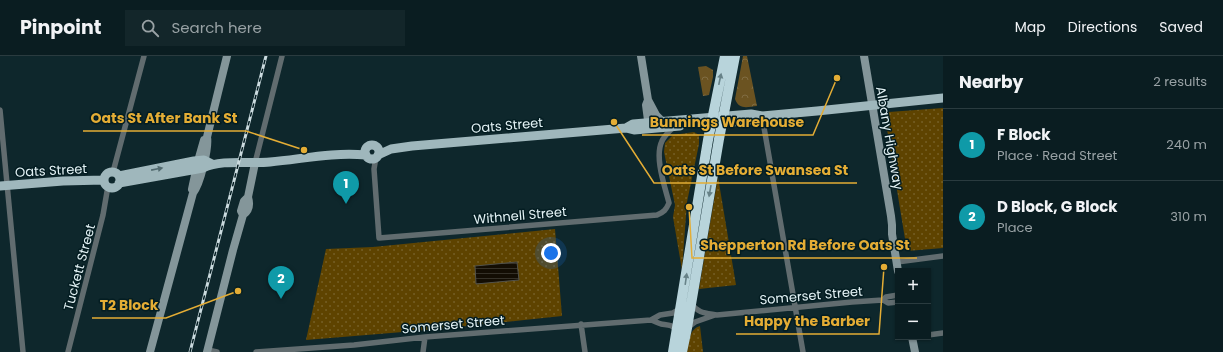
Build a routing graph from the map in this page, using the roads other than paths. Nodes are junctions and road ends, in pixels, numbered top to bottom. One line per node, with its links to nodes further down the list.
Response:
1 (144, 56): 21 (street)
2 (227, 56): 20 (street)
3 (282, 56): 19 (street)
4 (641, 56): 9 (street)
5 (725, 56): 15 (highway, one-way to 5)
6 (735, 56): 13 (highway)
7 (864, 56): 10 (street, Albany Highway)
8 (943, 98): 10 (main road, Oats Street)
9 (648, 100): 14 (street); 16 (street)
10 (872, 105): 12 (main road, Oats Street); 25 (street, Albany Highway)
11 (0, 110): 23 (street)
12 (762, 116): 13 (main road, Oats Street); 32 (street)
13 (723, 120): 15 (main road, Oats Street); 30 (highway, one-way to 30)
14 (662, 121): 15 (main road, Oats Street); 16 (main road, Oats Street)
15 (712, 121): 17 (main road, Oats Street); 33 (highway, one-way to 15)
16 (649, 126): 17 (main road, Oats Street); 18 (main road, Oats Street)
17 (674, 127): 18 (street, Withnell Street)
18 (372, 153): 19 (main road, Oats Street)
19 (255, 163): 20 (main road, Oats Street); 43 (street)
20 (202, 164): 21 (main road, Oats Street); 46 (street)
21 (117, 177): 22 (main road, Oats Street); 22 (main road)
22 (106, 183): 23 (main road, Oats Street); 45 (street, Tuckett Street)
23 (4, 186): 44 (street)
24 (943, 256): 25 (street)
25 (899, 262): 26 (street, Albany Highway); 27 (street, Albany Highway)
26 (898, 268)
27 (902, 268)
28 (895, 296): 29 (street, Somerset Street)
29 (883, 300): 31 (street, Somerset Street); 32 (street, Somerset Street)
30 (691, 302): 34 (street, Somerset Street); 37 (highway)
31 (895, 302)
32 (795, 306): 34 (street, Somerset Street); 53 (street)
33 (681, 307): 35 (street, Somerset Street); 37 (highway)
34 (717, 315): 37 (street, Somerset Street)
35 (651, 320): 36 (street, Somerset Street); 37 (street, Somerset Street)
36 (581, 324): 40 (street, Somerset Street); 50 (street)
37 (682, 330): 51 (highway); 52 (highway)
38 (943, 333): 39 (street)
39 (931, 335)
40 (425, 336): 42 (street, Somerset Street); 49 (street)
41 (913, 340): 54 (street)
42 (316, 349): 48 (street, Somerset Street)
43 (208, 351): 47 (street)
44 (23, 352)
45 (68, 352)
46 (150, 352)
47 (217, 352)
48 (256, 352)
49 (423, 352)
50 (585, 352)
51 (673, 352)
52 (682, 352)
53 (802, 352)
54 (915, 352)

